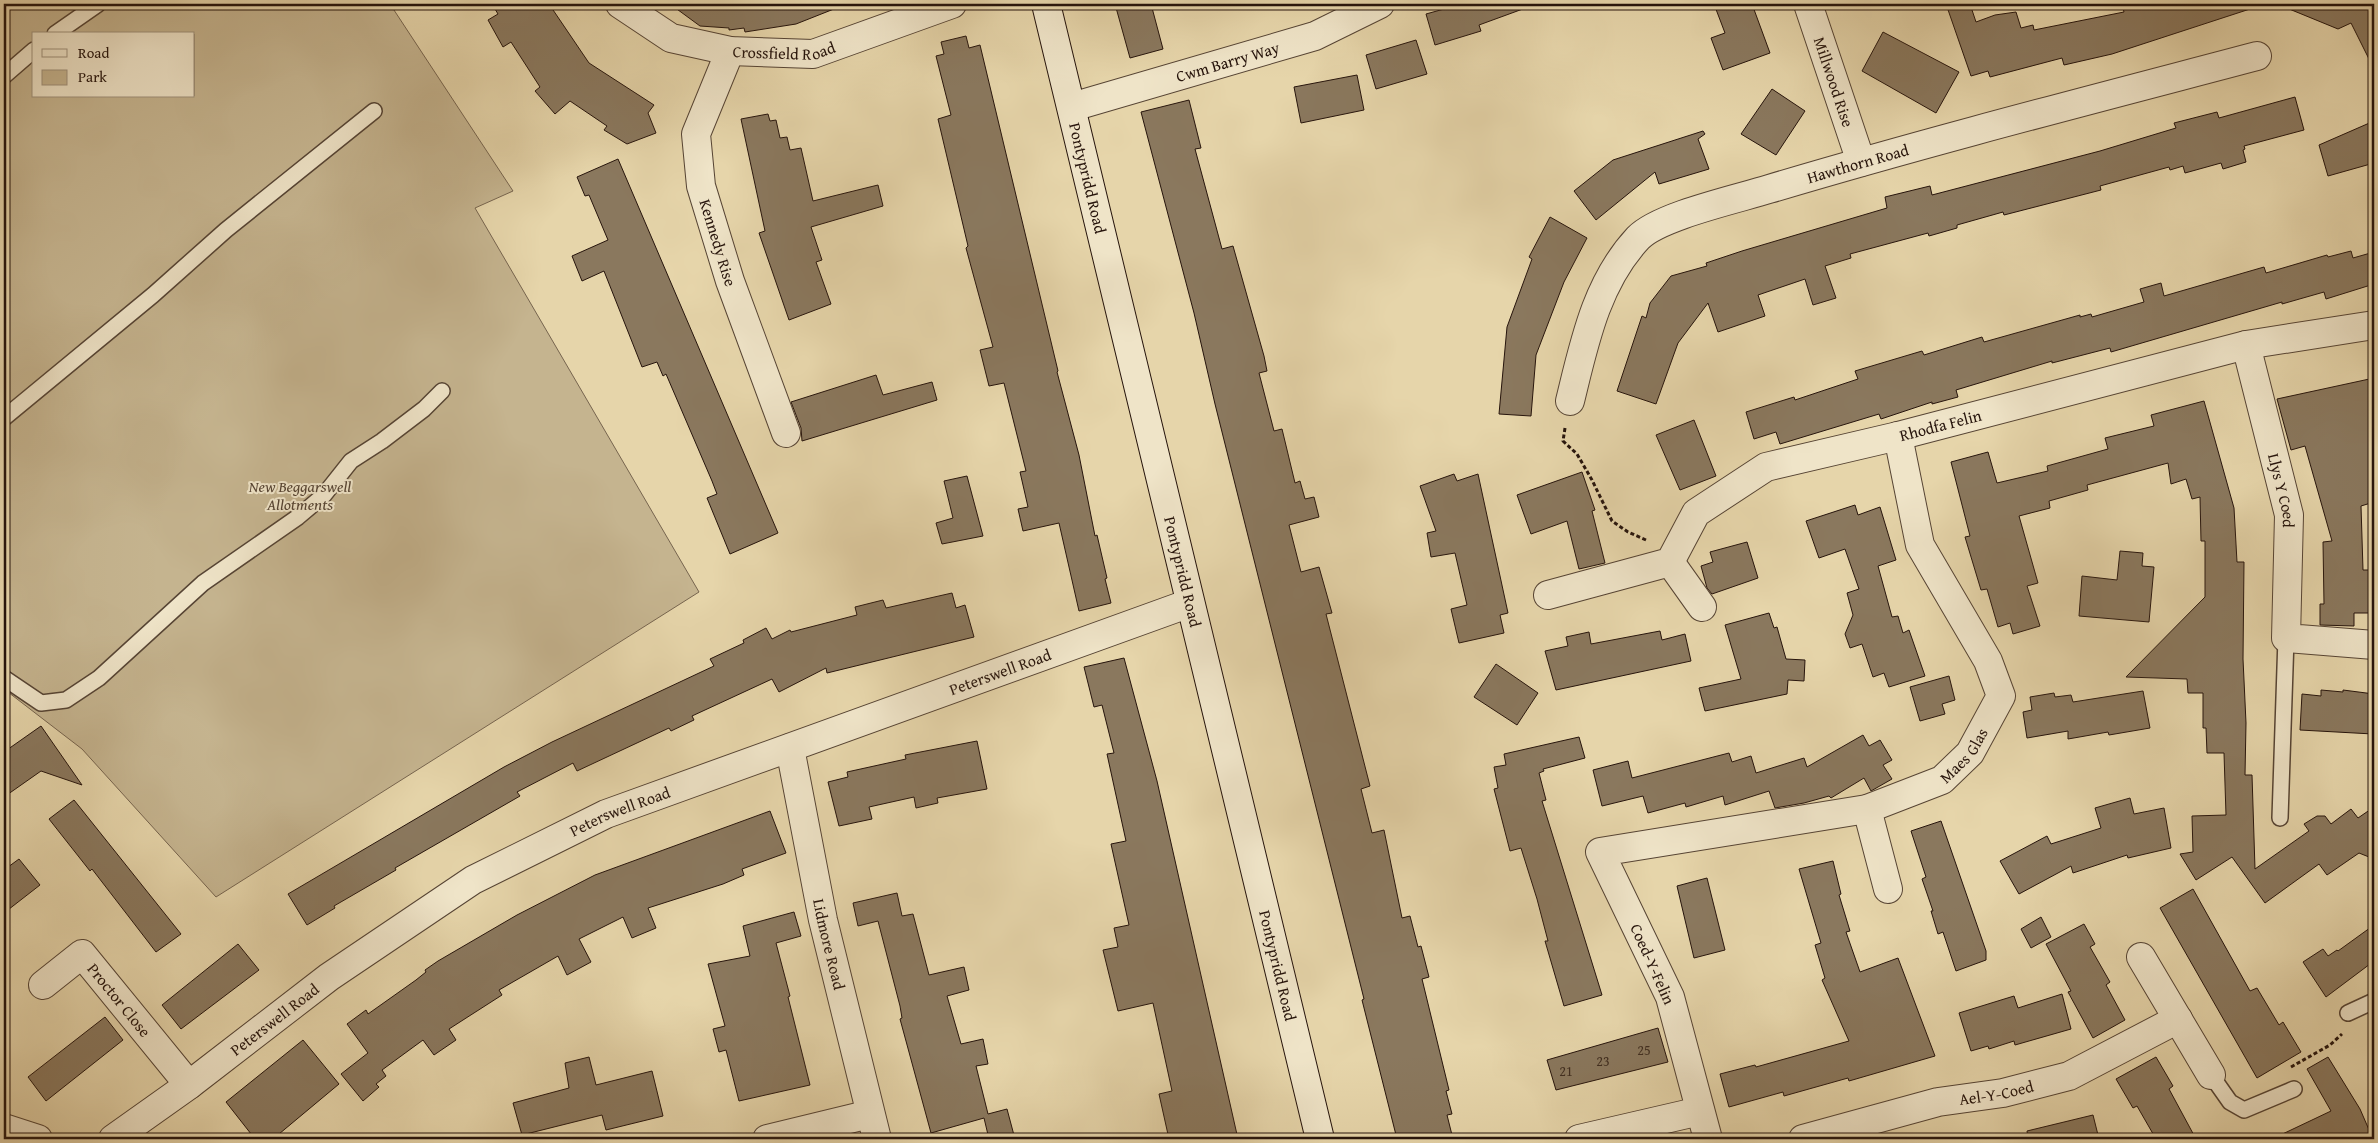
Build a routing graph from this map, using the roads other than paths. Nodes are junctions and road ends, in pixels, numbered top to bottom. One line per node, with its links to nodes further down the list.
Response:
1 (98, 4): 7 (lane)
2 (620, 4): 8 (street, Crossfield Road)
3 (952, 4): 8 (street, Crossfield Road)
4 (1046, 4): 12 (street, Pontypridd Road)
5 (1380, 4): 12 (street, Cwm Barry Way)
6 (1808, 4): 14 (street, Millwood Rise)
7 (58, 32)
8 (730, 51): 20 (street, Kennedy Rise)
9 (32, 52): 11 (lane)
10 (2257, 56): 14 (street, Hawthorn Road)
11 (4, 76)
12 (1072, 107): 24 (street, Pontypridd Road)
13 (374, 111): 19 (lane)
14 (1861, 162): 18 (street, Hawthorn Road)
15 (2374, 325): 16 (street, Rhodfa Felin)
16 (2246, 346): 21 (street, Rhodfa Felin); 26 (street, Llys Y Coed)
17 (442, 391): 28 (lane)
18 (1570, 401)
19 (4, 418)
20 (786, 433)
21 (1898, 436): 22 (street, Rhodfa Felin); 30 (street, Maes Glas)
22 (1670, 562): 23 (street); 25 (street)
23 (1548, 595)
24 (1190, 603): 29 (street, Peterswell Road); 48 (street, Pontypridd Road)
25 (1702, 607)
26 (2286, 638): 27 (street); 31 (lane)
27 (2374, 645)
28 (4, 678)
29 (790, 748): 40 (street, Peterswell Road); 43 (street, Lidmore Road)
30 (1867, 809): 32 (street, Maes Glas); 33 (street)
31 (2280, 818)
32 (1600, 852): 42 (street, Coed-Y-Felin)
33 (1888, 889)
34 (2141, 957): 37 (street)
35 (43, 985): 40 (street, Proctor Close)
36 (2374, 1001): 38 (lane)
37 (2178, 1019): 39 (street); 51 (street, Ael-Y-Coed)
38 (2348, 1020)
39 (2211, 1075): 41 (lane)
40 (189, 1085): 46 (street, Peterswell Road)
41 (2294, 1090)
42 (1700, 1111): 49 (street); 50 (street, Coed-Y-Felin)
43 (874, 1127): 47 (street)
44 (4, 1128): 45 (street)
45 (38, 1139)
46 (113, 1139)
47 (767, 1139)
48 (1320, 1139)
49 (1579, 1139)
50 (1708, 1139)
51 (1803, 1139)

